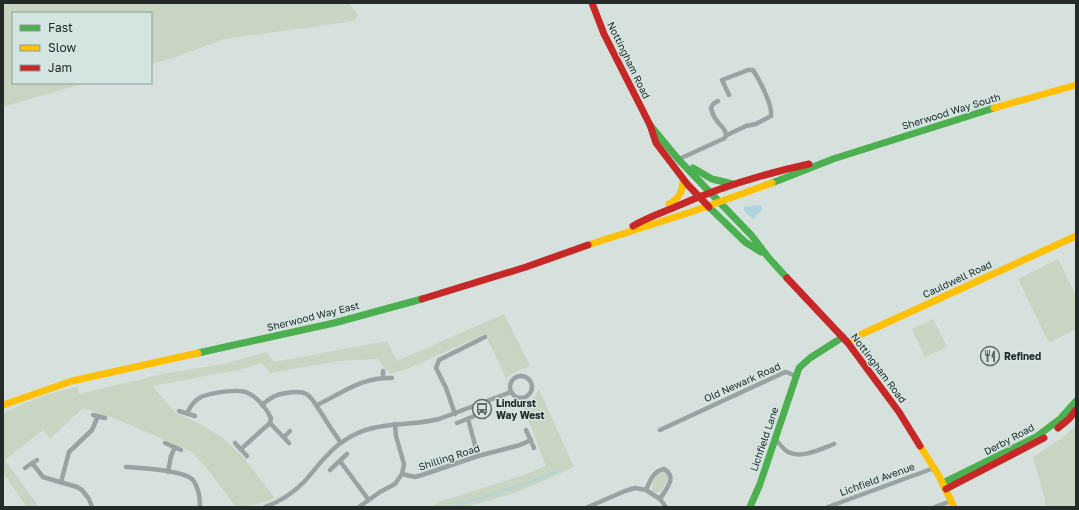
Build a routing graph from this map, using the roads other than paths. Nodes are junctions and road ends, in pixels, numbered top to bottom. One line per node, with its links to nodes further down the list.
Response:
1 (592, 3): 5 (main road, Nottingham Road)
2 (1076, 85): 8 (main road, Sherwood Way South)
3 (729, 95): 6 (street)
4 (718, 101): 6 (street)
5 (650, 125): 7 (main road, Nottingham Road); 9 (main road, Nottingham Road)
6 (727, 135): 7 (street)
7 (678, 158): 9 (street); 11 (main road); 12 (main road, Nottingham Road)
8 (833, 159): 11 (main road, Sherwood Way South); 12 (main road, Sherwood Way South)
9 (671, 165): 10 (main road, Nottingham Road)
10 (684, 180): 12 (main road, Nottingham Road); 13 (main road)
11 (733, 184): 12 (main road, Sherwood Way South)
12 (709, 199): 13 (main road); 14 (main road, Sherwood Way East); 16 (main road, Nottingham Road); 16 (main road, Nottingham Road)
13 (652, 216): 14 (main road, Sherwood Way East)
14 (624, 232): 25 (main road, Sherwood Way East)
15 (1076, 236): 18 (main road, Cauldwell Road)
16 (768, 257): 18 (main road, Nottingham Road)
17 (485, 337): 31 (street)
18 (846, 340): 20 (main road, Old Newark Road); 62 (main road, Nottingham Road)
19 (383, 371): 21 (street)
20 (796, 376): 41 (street, Old Newark Road); 43 (main road, Lichfield Lane)
21 (383, 378): 22 (street); 27 (street)
22 (392, 378)
23 (511, 392): 23 (street); 31 (street)
24 (1076, 401): 67 (main road, Derby Road)
25 (3, 405)
26 (262, 405): 27 (street); 30 (street); 36 (street)
27 (317, 405): 48 (street)
28 (179, 410): 30 (street)
29 (1076, 410): 67 (main road, Derby Road)
30 (187, 413): 33 (street)
31 (455, 414): 38 (street)
32 (477, 415): 35 (street)
33 (195, 416)
34 (105, 418): 66 (street)
35 (468, 419): 37 (street); 56 (street)
36 (270, 423): 42 (street); 52 (street)
37 (457, 423)
38 (395, 424): 48 (street); 65 (street)
39 (290, 430): 42 (street)
40 (526, 430): 44 (street)
41 (660, 430)
42 (284, 436): 47 (street)
43 (775, 439): 49 (street); 78 (main road, Lichfield Lane)
44 (531, 440): 51 (street); 56 (street, Shilling Road)
45 (165, 443): 50 (street)
46 (235, 443): 52 (street)
47 (289, 443)
48 (341, 443): 74 (street)
49 (834, 444)
50 (175, 447): 53 (street); 64 (street)
51 (534, 448)
52 (241, 449): 55 (street)
53 (181, 450)
54 (347, 454): 58 (street)
55 (247, 456)
56 (478, 456): 65 (street, Shilling Road)
57 (37, 460): 59 (street)
58 (340, 461): 63 (street); 69 (street)
59 (32, 463): 61 (street); 66 (street)
60 (126, 467): 64 (street)
61 (25, 468)
62 (934, 468): 67 (main road, Nottingham Road); 79 (street, Lichfield Avenue)
63 (330, 470)
64 (168, 472): 73 (street)
65 (402, 474): 69 (street)
66 (61, 482): 72 (street)
67 (944, 486): 71 (main road, Nottingham Road)
68 (646, 490): 70 (street); 70 (street); 76 (street)
69 (368, 499): 75 (street)
70 (660, 499): 77 (street)
71 (953, 504): 80 (street)
72 (92, 507)
73 (200, 507)
74 (265, 507)
75 (359, 507)
76 (588, 507)
77 (666, 507)
78 (750, 507)
79 (828, 507)
80 (935, 507)

